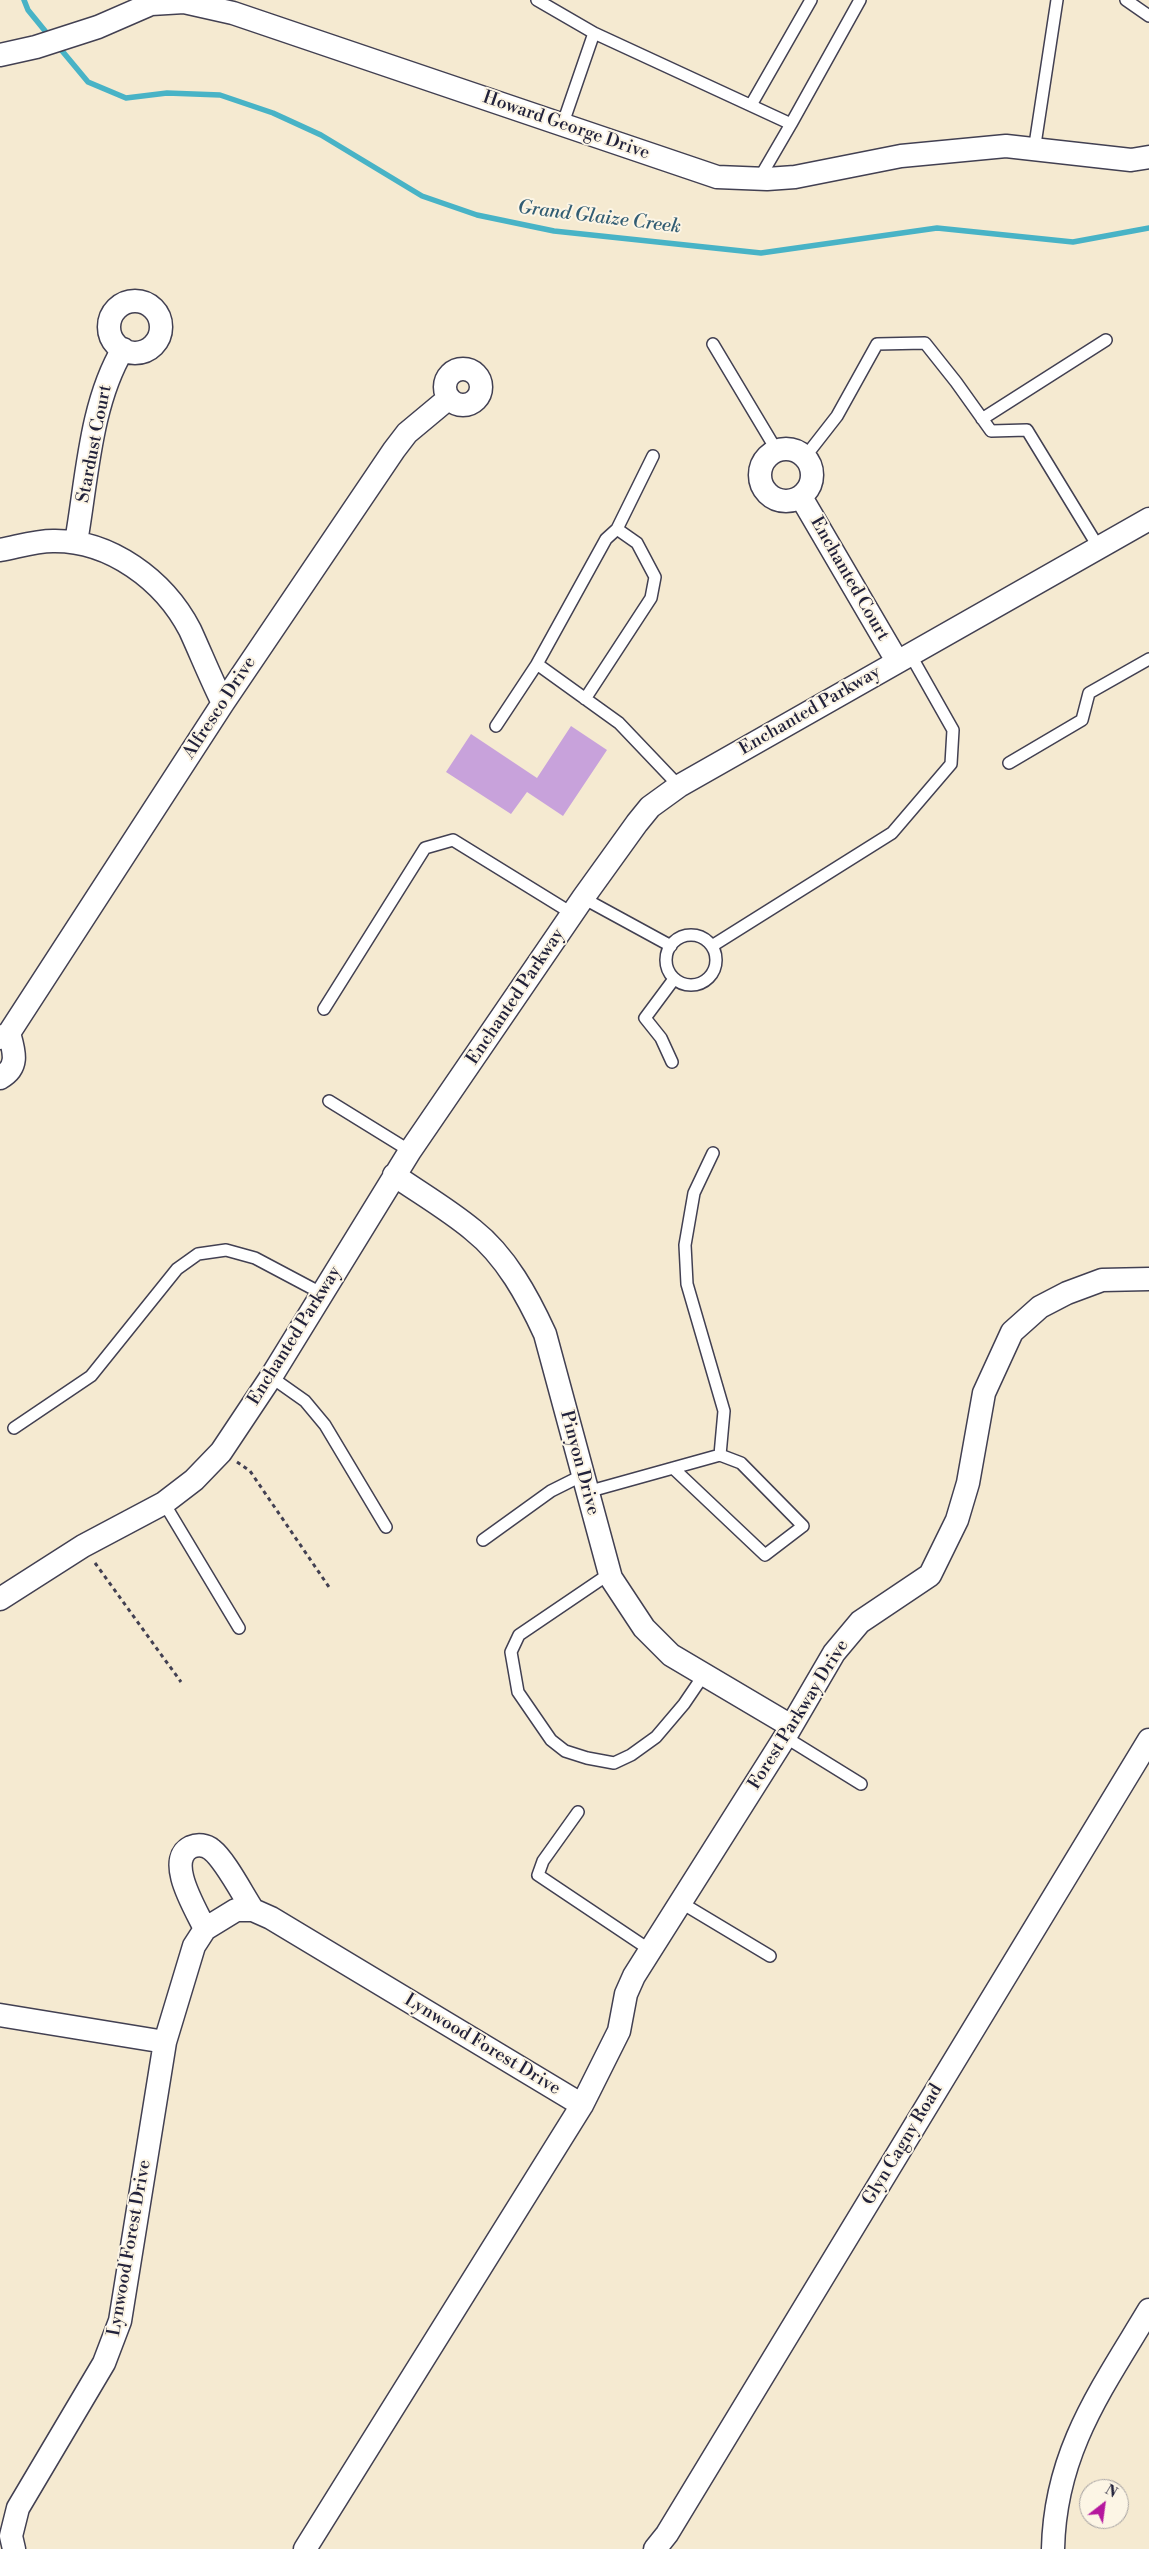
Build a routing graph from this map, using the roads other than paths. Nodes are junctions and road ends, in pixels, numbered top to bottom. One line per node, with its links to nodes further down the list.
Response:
1 (537, 0): 8 (lane)
2 (811, 0): 10 (lane)
3 (860, 0): 12 (lane)
4 (1057, 0): 13 (lane)
5 (1126, 0): 7 (lane)
6 (185, 1): 9 (street, Howard George Drive); 11 (street, Howard George Drive)
7 (1149, 16)
8 (594, 33): 10 (lane); 11 (lane)
9 (0, 55)
10 (751, 105): 12 (lane)
11 (563, 123): 15 (street, Howard George Drive)
12 (791, 124): 15 (lane)
13 (1034, 150): 14 (street, Howard George Drive); 15 (street, Howard George Drive)
14 (1149, 157)
15 (760, 179)
16 (1106, 340): 20 (lane)
17 (713, 344): 21 (lane)
18 (122, 349): 27 (street, Stardust Court)
19 (449, 398): 34 (street, Alfresco Drive)
20 (982, 419): 23 (lane); 28 (lane)
21 (777, 451): 23 (street); 24 (street, Enchanted Court)
22 (653, 456): 26 (lane)
23 (805, 457): 24 (street, Enchanted Court)
24 (800, 497): 30 (street, Enchanted Court)
25 (1149, 519): 28 (street, Enchanted Parkway)
26 (617, 529): 32 (lane); 33 (lane)
27 (76, 542): 29 (street); 34 (street)
28 (1099, 548): 30 (street, Enchanted Parkway)
29 (0, 550)
30 (903, 658): 37 (street, Enchanted Parkway); 40 (lane)
31 (1149, 659): 36 (lane)
32 (537, 664): 33 (lane); 35 (lane)
33 (586, 699): 37 (lane)
34 (223, 703): 43 (street, Alfresco Drive)
35 (496, 726)
36 (1009, 763)
37 (679, 786): 38 (street, Enchanted Parkway)
38 (578, 906): 39 (lane); 42 (lane); 47 (street, Enchanted Parkway)
39 (671, 946): 40 (lane); 41 (lane)
40 (712, 946): 41 (lane)
41 (674, 979): 44 (lane)
42 (324, 1009)
43 (4, 1035): 45 (street, Alfresco Drive)
44 (672, 1062)
45 (0, 1078)
46 (329, 1101): 47 (lane)
47 (410, 1151): 49 (street, Enchanted Parkway)
48 (713, 1154): 54 (lane)
49 (394, 1175): 51 (street, Enchanted Parkway); 56 (street, Pinyon Drive)
50 (1149, 1279): 64 (street, Forest Parkway Drive)
51 (321, 1293): 52 (street, Enchanted Parkway); 53 (lane)
52 (271, 1377): 57 (street, Enchanted Parkway); 58 (lane)
53 (14, 1428)
54 (720, 1455): 55 (lane); 55 (lane)
55 (673, 1468): 56 (lane)
56 (585, 1483): 59 (lane); 60 (street, Pinyon Drive)
57 (164, 1503): 61 (street, Enchanted Parkway); 62 (lane)
58 (386, 1527)
59 (483, 1540)
60 (609, 1574): 63 (street, Pinyon Drive); 63 (lane)
61 (0, 1599)
62 (239, 1628)
63 (702, 1676): 64 (street, Pinyon Drive)
64 (788, 1731): 66 (lane); 68 (street, Forest Parkway Drive)
65 (1149, 1740): 79 (street, Glyn Cagny Road)
66 (861, 1784)
67 (578, 1812): 71 (lane)
68 (680, 1902): 71 (street, Forest Parkway Drive); 72 (lane)
69 (253, 1910): 70 (street, Lynwood Forest Drive); 70 (street); 75 (street, Lynwood Forest Drive)
70 (205, 1929): 74 (street, Lynwood Forest Drive)
71 (650, 1950): 75 (street, Forest Parkway Drive)
72 (770, 1956)
73 (0, 2015): 74 (street)
74 (165, 2042): 77 (street, Lynwood Forest Drive)
75 (582, 2105): 78 (street)
76 (1149, 2310): 80 (street)
77 (14, 2549)
78 (305, 2549)
79 (655, 2549)
80 (1053, 2549)

